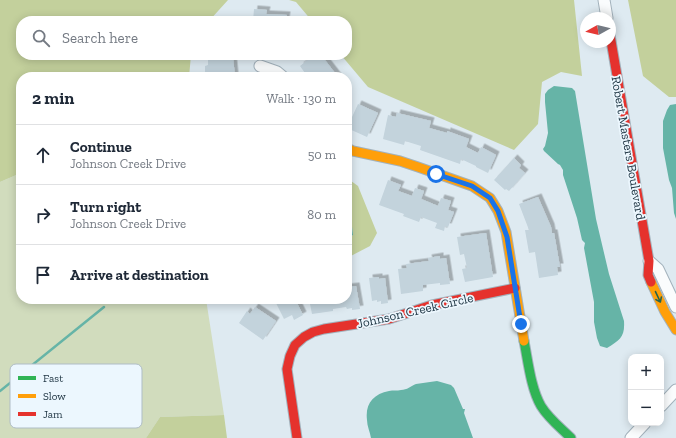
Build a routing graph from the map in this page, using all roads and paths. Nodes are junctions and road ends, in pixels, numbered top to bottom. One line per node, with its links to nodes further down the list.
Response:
1 (604, 0): 2 (street)
2 (606, 12)
3 (612, 48): 7 (street, Robert Masters Boulevard)
4 (260, 66): 5 (street)
5 (277, 72)
6 (352, 150): 8 (street)
7 (649, 261): 9 (street, Robert Masters Boulevard); 10 (street, Robert Masters Boulevard, one-way to 10)
8 (515, 288): 14 (street, Johnson Creek Circle); 15 (street)
9 (676, 307)
10 (676, 330)
11 (676, 390): 12 (street)
12 (664, 403)
13 (642, 426): 16 (street)
14 (297, 438)
15 (571, 438)
16 (631, 438)

